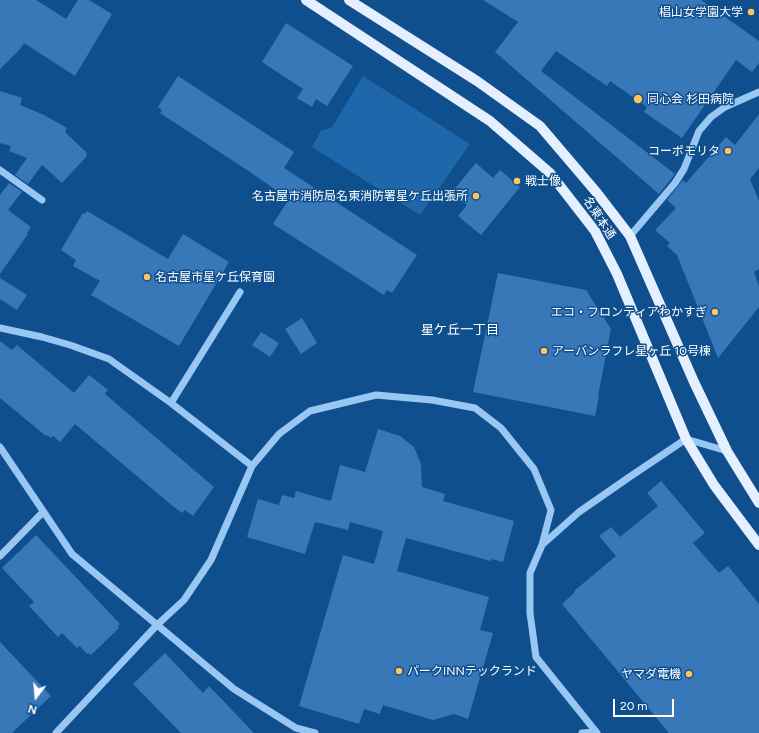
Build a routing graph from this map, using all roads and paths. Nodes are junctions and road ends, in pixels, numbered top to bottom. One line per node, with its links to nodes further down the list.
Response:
1 (306, 0): 10 (main road, 名東本通)
2 (349, 0): 6 (main road, 名東本通)
3 (759, 92): 6 (street)
4 (0, 170): 5 (street)
5 (42, 200)
6 (630, 236): 12 (main road, 名東本通)
7 (240, 292): 9 (street)
8 (0, 328): 9 (street)
9 (171, 403): 13 (street)
10 (686, 439): 12 (street); 16 (street); 17 (main road, 名東本通)
11 (0, 447): 15 (street)
12 (727, 451): 14 (main road, 名東本通)
13 (252, 466): 16 (street); 19 (street)
14 (759, 503)
15 (43, 512): 18 (street); 19 (street)
16 (542, 545): 21 (street)
17 (759, 545)
18 (0, 556)
19 (157, 626): 20 (street); 22 (street)
20 (294, 731): 23 (street)
21 (596, 732): 24 (street)
22 (56, 733)
23 (315, 733)
24 (582, 733)

